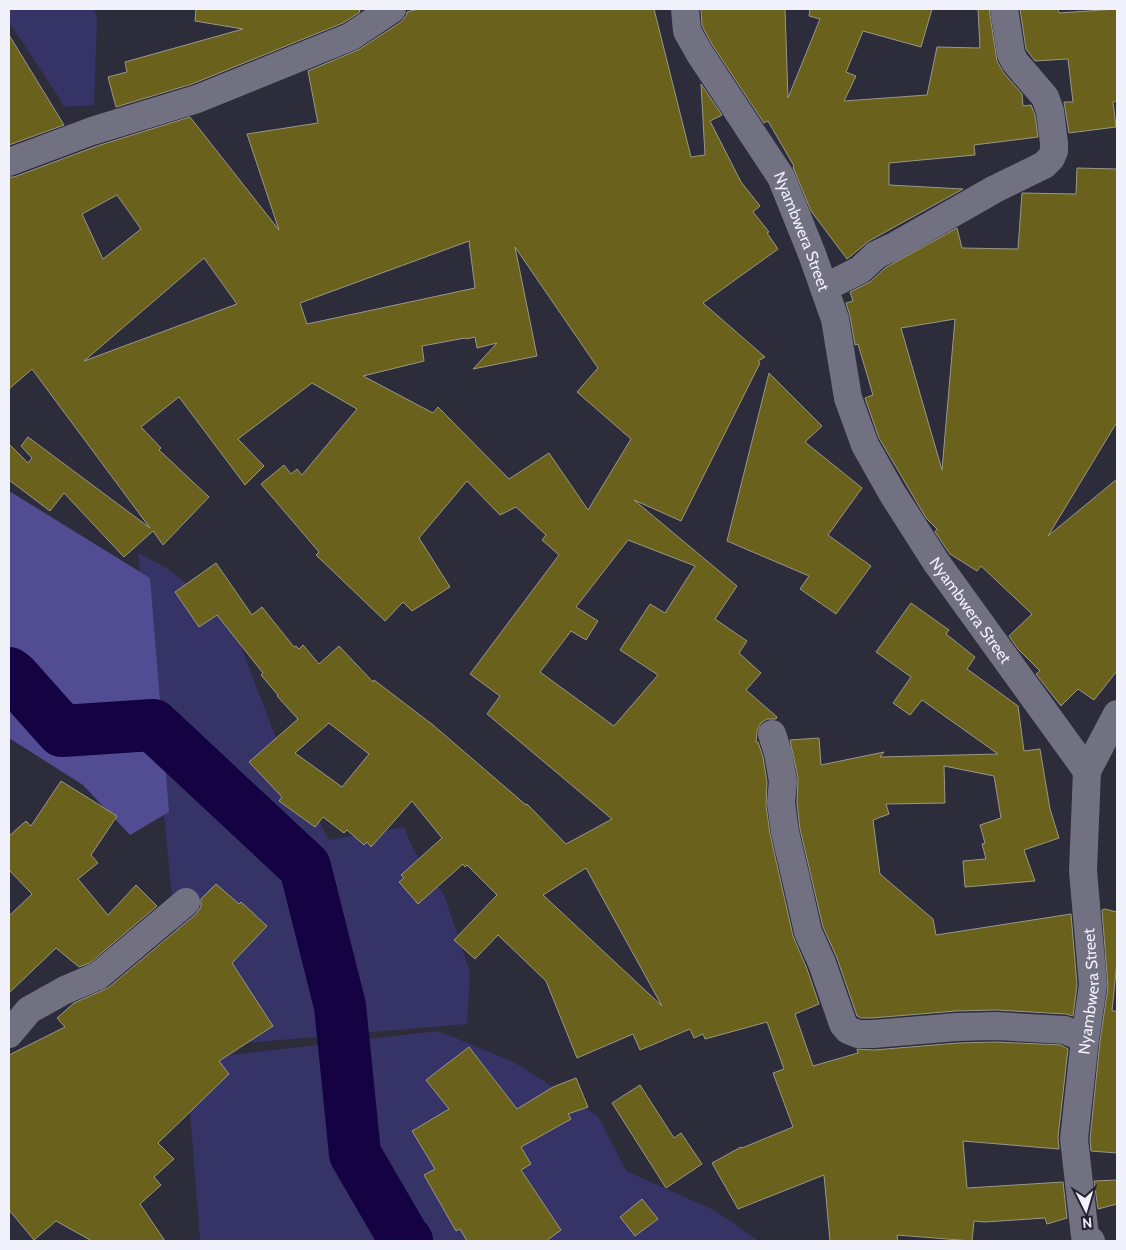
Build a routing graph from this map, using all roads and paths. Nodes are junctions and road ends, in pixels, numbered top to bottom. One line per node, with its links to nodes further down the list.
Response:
1 (392, 9): 4 (street)
2 (685, 9): 5 (street, Nyambwera Street)
3 (1004, 9): 5 (street)
4 (9, 162)
5 (824, 288): 8 (street, Nyambwera Street)
6 (1117, 714): 8 (street)
7 (772, 734): 11 (street)
8 (1087, 771): 11 (street, Nyambwera Street)
9 (186, 902): 10 (street)
10 (9, 1034)
11 (1085, 1039): 12 (street, Nyambwera Street)
12 (1091, 1241)

